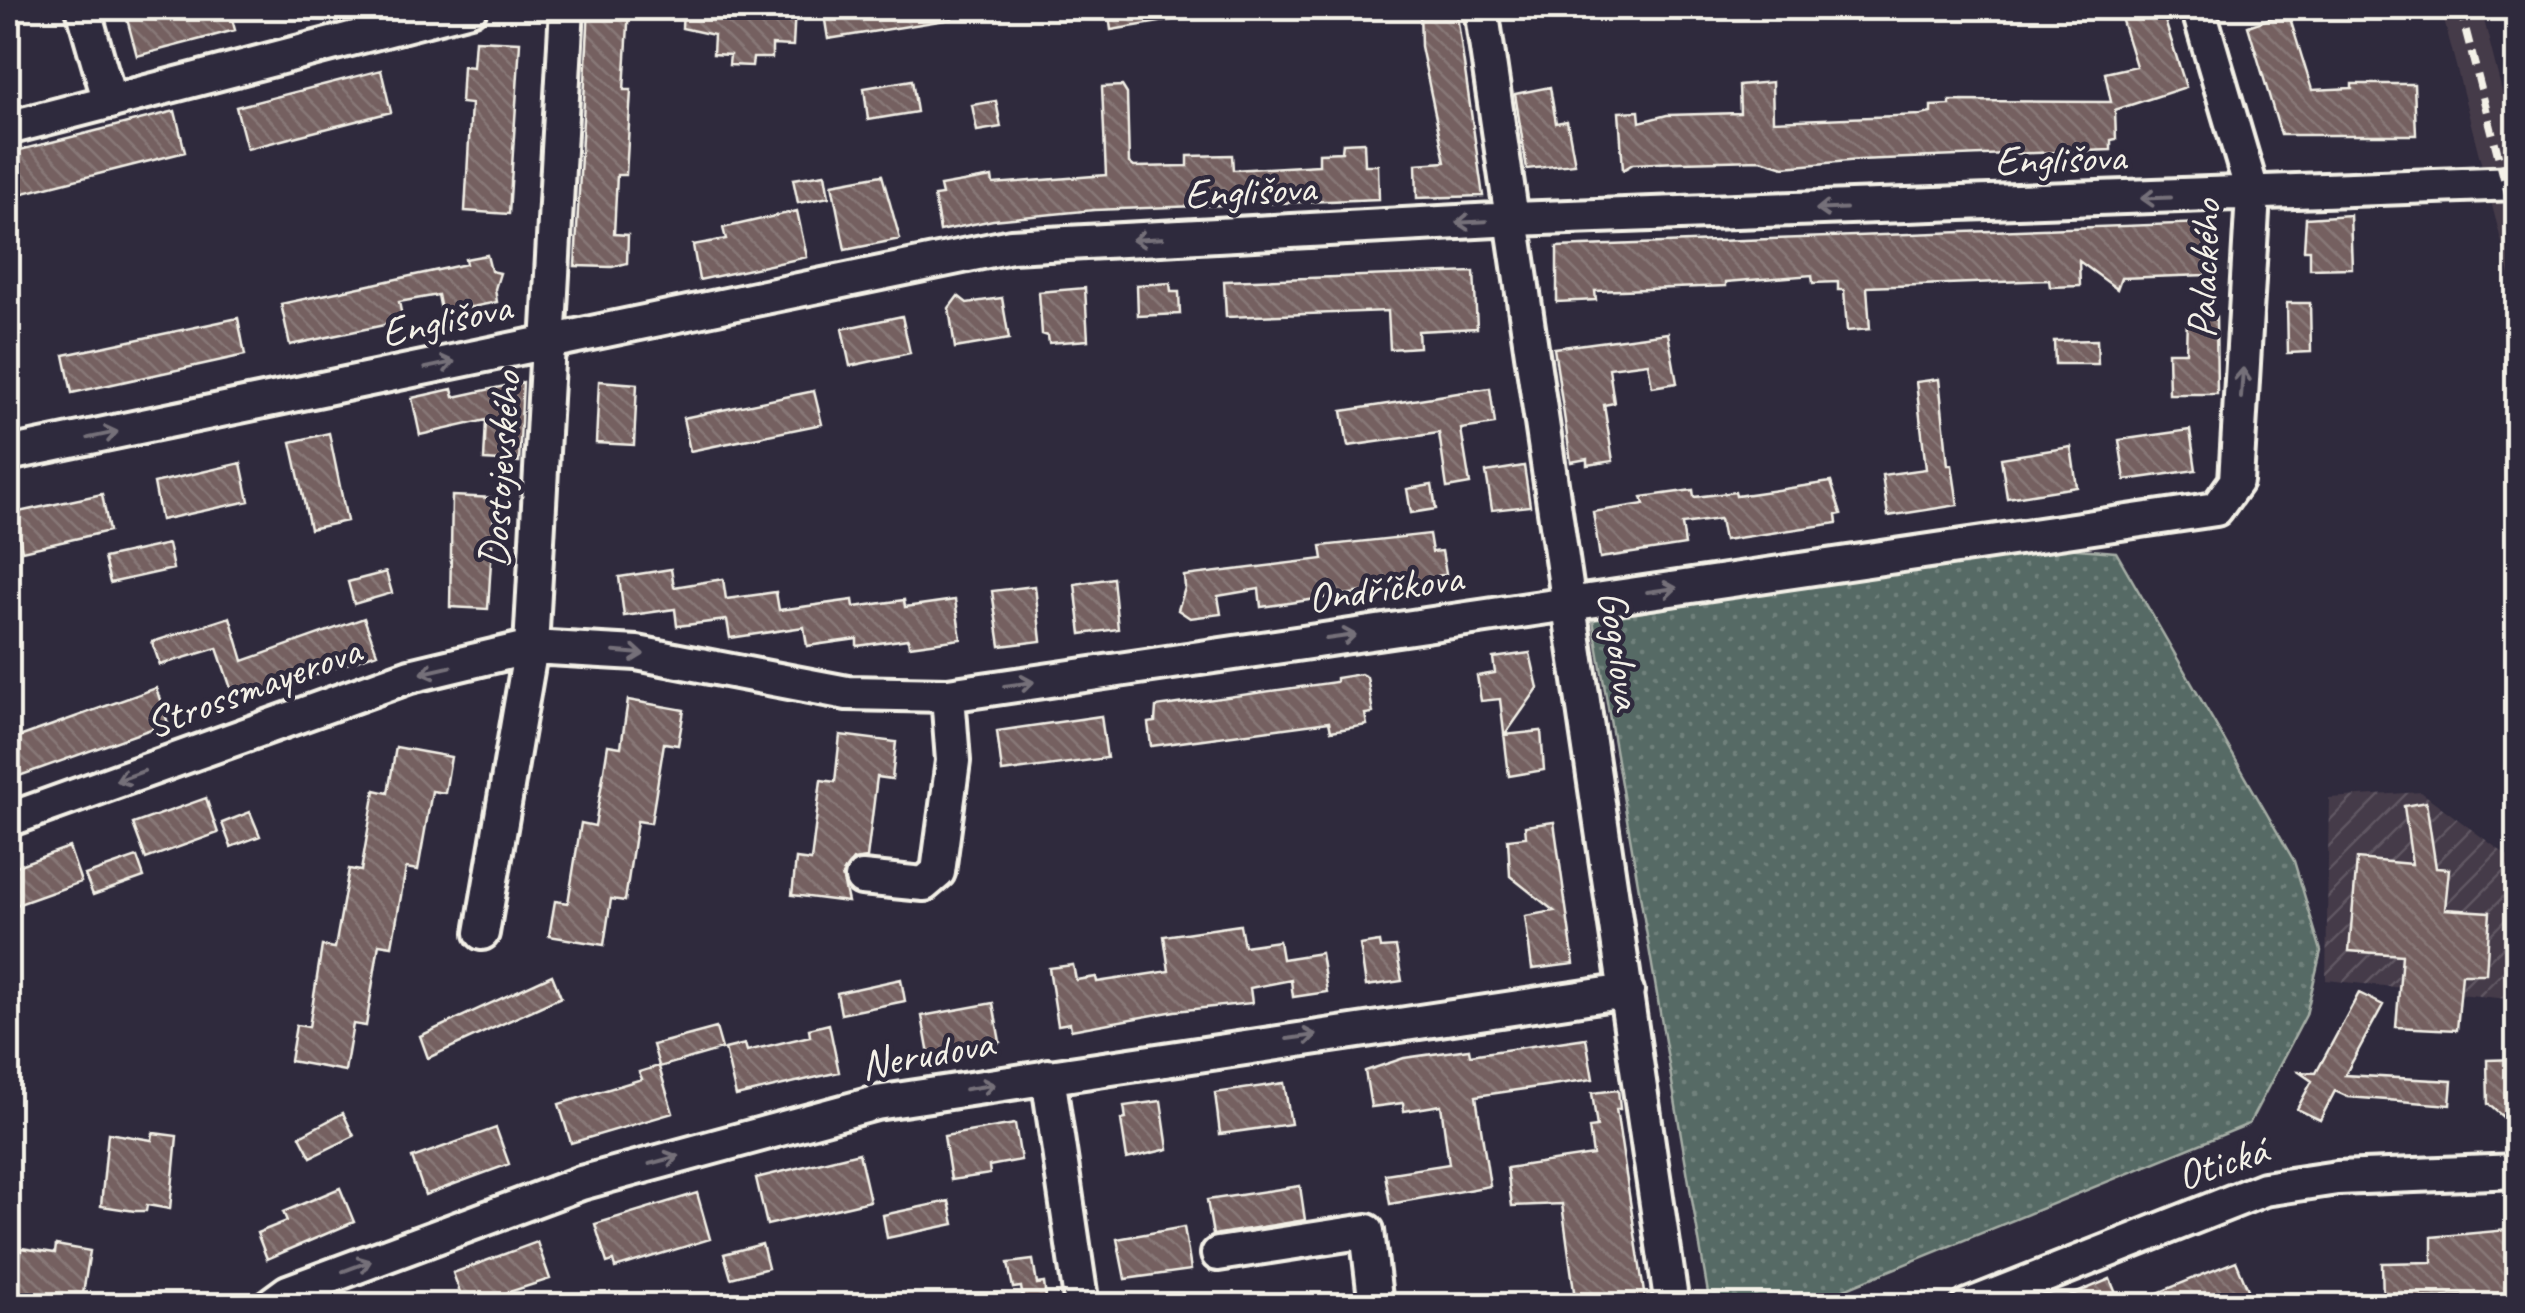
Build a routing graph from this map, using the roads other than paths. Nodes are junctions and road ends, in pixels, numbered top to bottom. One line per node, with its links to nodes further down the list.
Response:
1 (83, 8): 6 (street)
2 (470, 8): 6 (street)
3 (567, 8): 11 (street, Dostojevského)
4 (1481, 8): 10 (street, Gogolova)
5 (2198, 8): 9 (street, Palackého)
6 (110, 102): 7 (street)
7 (8, 128)
8 (2518, 183): 9 (street, Englišova)
9 (2253, 195): 10 (street, Englišova, one-way to 10); 13 (street, Palackého, one-way to 9)
10 (1514, 220): 11 (street, Englišova, one-way to 11); 14 (street, Gogolova)
11 (550, 342): 12 (street, Englišova, one-way to 11); 15 (street, Dostojevského)
12 (8, 454)
13 (2236, 481): 14 (street, Ondříčkova, one-way to 13)
14 (1570, 604): 16 (street, Ondříčkova, one-way to 14); 20 (street, Gogolova)
15 (531, 647): 16 (street, Ondříčkova, one-way to 16); 17 (street, Strossmayerova, one-way to 17); 19 (street, Dostojevského)
16 (948, 695): 18 (street)
17 (8, 820)
18 (862, 878)
19 (482, 933)
20 (1626, 991): 21 (street, Nerudova, one-way to 20); 27 (street, Gogolova)
21 (1048, 1076): 24 (street, Nerudova, one-way to 21); 25 (street)
22 (2518, 1171): 28 (street, Otická)
23 (1218, 1254): 26 (street)
24 (268, 1306)
25 (1082, 1306)
26 (1376, 1306)
27 (1672, 1306)
28 (1968, 1306)

